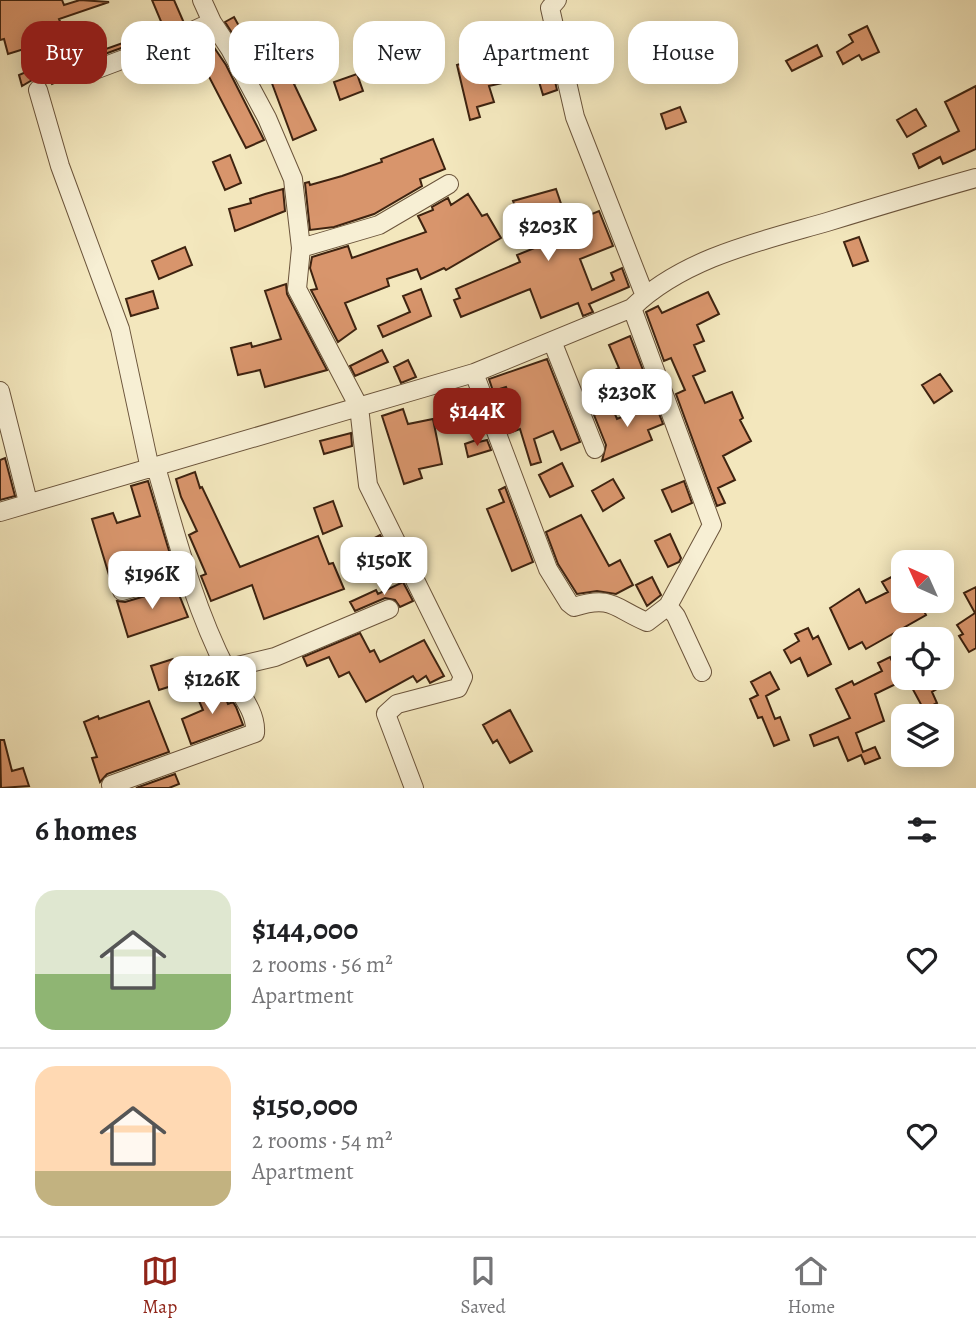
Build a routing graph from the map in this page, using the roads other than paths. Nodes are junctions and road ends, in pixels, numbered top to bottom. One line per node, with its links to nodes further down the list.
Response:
1 (202, 0): 3 (street)
2 (557, 0): 9 (street)
3 (212, 21)
4 (215, 26): 8 (street)
5 (38, 90): 15 (street)
6 (976, 178): 9 (street)
7 (449, 184): 8 (street)
8 (301, 248): 13 (street)
9 (639, 302): 10 (street); 20 (street)
10 (552, 341): 11 (street); 14 (street)
11 (474, 373): 13 (street); 20 (street)
12 (0, 391): 16 (street)
13 (359, 407): 15 (street); 25 (street)
14 (595, 449)
15 (153, 468): 16 (street); 18 (street)
16 (28, 502): 17 (street)
17 (0, 512)
18 (187, 572): 19 (street); 22 (street)
19 (122, 591)
20 (668, 606): 23 (street)
21 (389, 609): 22 (street)
22 (226, 668): 24 (street)
23 (702, 672)
24 (111, 785)
25 (414, 788)

